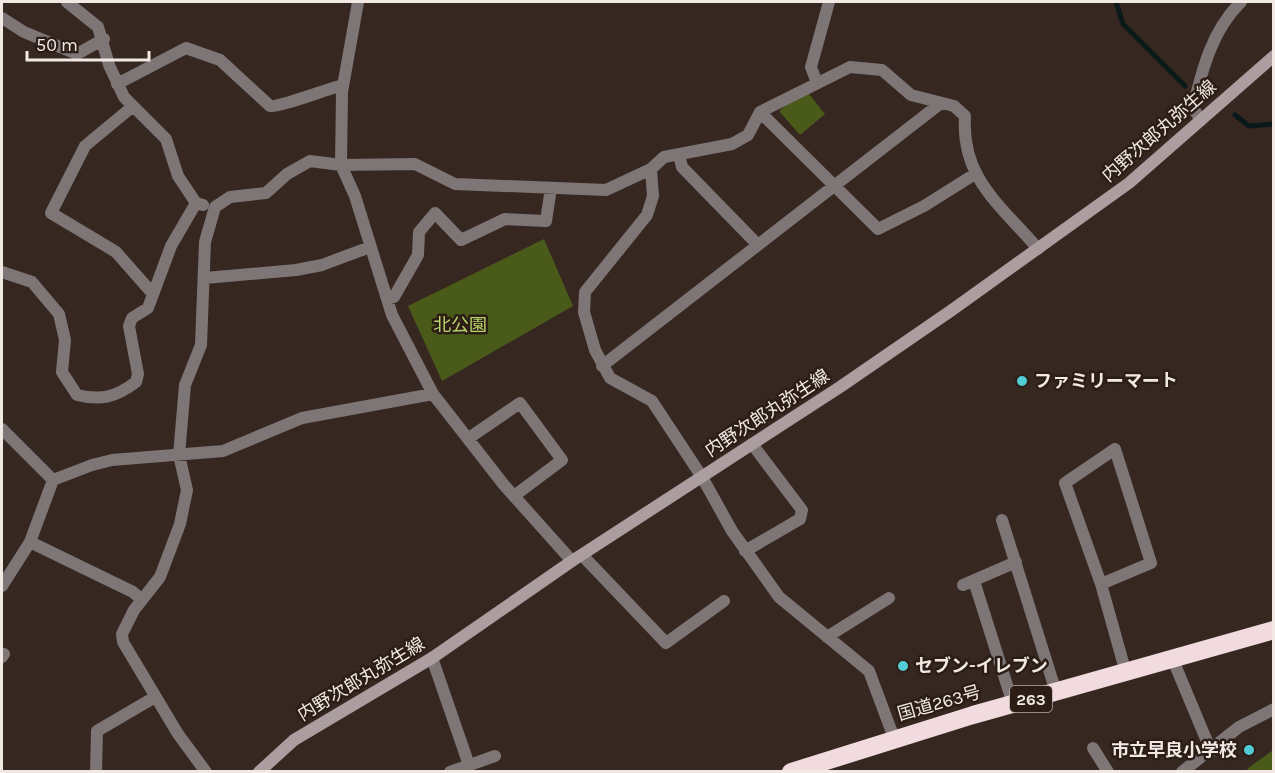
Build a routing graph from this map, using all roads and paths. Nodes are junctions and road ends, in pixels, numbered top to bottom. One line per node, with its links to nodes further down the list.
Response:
1 (67, 2): 6 (street)
2 (358, 2): 10 (street)
3 (829, 2): 8 (street)
4 (1241, 2): 14 (street)
5 (2, 18): 6 (street)
6 (104, 39): 9 (street)
7 (1274, 56): 14 (main road, 内野次郎丸弥生線)
8 (817, 83): 11 (street); 13 (street)
9 (117, 84): 10 (street); 12 (street)
10 (343, 85): 16 (street)
11 (941, 103): 18 (street); 19 (street)
12 (132, 107): 21 (street); 28 (street)
13 (760, 111): 15 (street); 19 (street)
14 (1201, 120): 25 (main road, 内野次郎丸弥生線)
15 (679, 155): 17 (street); 23 (street)
16 (341, 165): 20 (street); 22 (street); 24 (street)
17 (651, 169): 20 (street); 30 (street)
18 (975, 174): 19 (street); 25 (street)
19 (833, 187): 23 (street)
20 (551, 188): 29 (street)
21 (196, 203): 22 (street); 28 (street)
22 (215, 207): 27 (street)
23 (758, 245): 30 (street)
24 (370, 247): 27 (street); 29 (street)
25 (1038, 249): 34 (main road, 内野次郎丸弥生線)
26 (2, 272): 28 (street)
27 (204, 278): 35 (street)
28 (153, 294)
29 (387, 299): 31 (street)
30 (602, 366): 36 (street)
31 (433, 394): 33 (street); 35 (street)
32 (2, 429): 37 (street)
33 (469, 438): 38 (street); 38 (street)
34 (752, 444): 36 (main road, 内野次郎丸弥生線); 41 (street)
35 (179, 455): 37 (street); 47 (street)
36 (702, 477): 41 (street); 42 (main road, 内野次郎丸弥生線)
37 (53, 480): 40 (street)
38 (514, 496): 42 (street)
39 (1002, 520): 43 (street)
40 (30, 542): 45 (street); 47 (street)
41 (745, 551): 50 (street)
42 (577, 558): 48 (street); 51 (main road, 内野次郎丸弥生線)
43 (1016, 562): 54 (street); 56 (street)
44 (1101, 584): 44 (street); 53 (street)
45 (2, 586)
46 (889, 598): 50 (street)
47 (142, 600): 55 (street)
48 (724, 601)
49 (1274, 630): 52 (highway, 国道263号 / 263)
50 (827, 637): 58 (street)
51 (432, 658): 62 (street); 66 (main road, 内野次郎丸弥生線)
52 (1173, 660): 53 (highway, 国道263号 / 263); 60 (street)
53 (1126, 673): 54 (highway, 国道263号 / 263)
54 (1056, 692): 56 (highway, 国道263号 / 263)
55 (155, 697): 64 (street); 65 (street)
56 (1013, 704): 58 (highway, 国道263号 / 263)
57 (1274, 709): 60 (street)
58 (894, 738): 63 (highway, 国道263号 / 263)
59 (1093, 748): 68 (street)
60 (1211, 751): 69 (street)
61 (495, 756): 62 (street)
62 (469, 765): 67 (street)
63 (799, 770)
64 (96, 771)
65 (206, 771)
66 (259, 771)
67 (450, 771)
68 (1108, 771)
69 (1182, 771)

